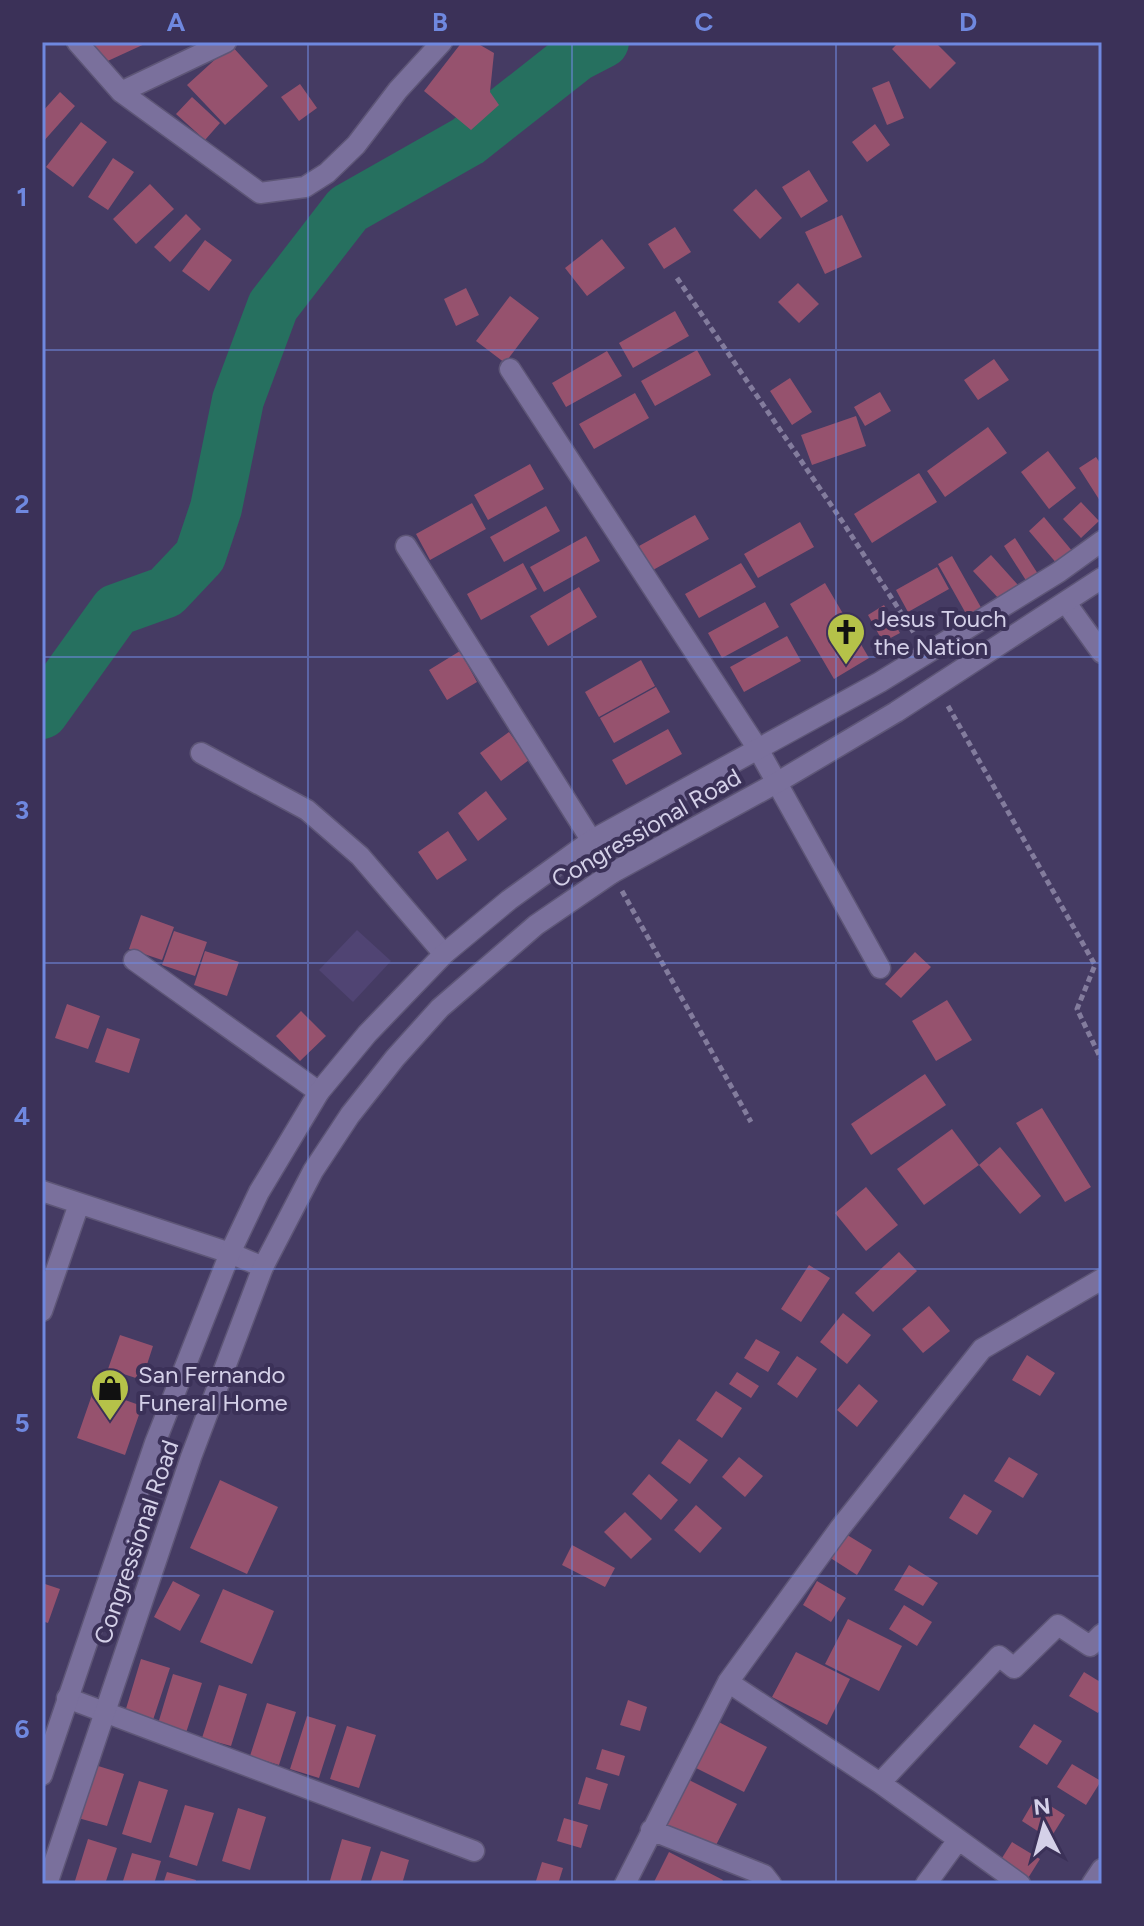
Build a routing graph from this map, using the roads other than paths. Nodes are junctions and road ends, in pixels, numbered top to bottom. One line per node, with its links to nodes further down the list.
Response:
1 (77, 42): 4 (street)
2 (226, 42): 4 (street)
3 (436, 47): 4 (street)
4 (121, 92)
5 (510, 369): 11 (street)
6 (1102, 541): 11 (street, Congressional Road)
7 (406, 546): 14 (street)
8 (1102, 578): 9 (street, Congressional Road)
9 (1066, 603): 10 (street); 13 (street, Congressional Road)
10 (1102, 653)
11 (758, 749): 13 (street); 14 (street, Congressional Road)
12 (201, 753): 16 (street)
13 (778, 782): 15 (street, Congressional Road); 18 (street)
14 (592, 840): 15 (street); 16 (street, Congressional Road)
15 (612, 873): 20 (street, Congressional Road)
16 (444, 954): 19 (street, Congressional Road)
17 (134, 960): 21 (street)
18 (880, 968)
19 (412, 985): 20 (street); 21 (street, Congressional Road)
20 (440, 1008): 25 (street, Congressional Road)
21 (319, 1092): 24 (street, Congressional Road)
22 (42, 1191): 23 (street)
23 (79, 1204): 24 (street); 27 (street)
24 (230, 1253): 25 (street); 30 (street, Congressional Road)
25 (263, 1267): 31 (street, Congressional Road)
26 (1102, 1279): 29 (street)
27 (42, 1311)
28 (1102, 1634): 33 (street)
29 (728, 1682): 33 (street); 34 (street)
30 (67, 1698): 31 (street); 32 (street, Congressional Road)
31 (106, 1713): 36 (street); 38 (street, Congressional Road)
32 (42, 1775)
33 (880, 1783): 35 (street)
34 (651, 1830): 39 (street); 40 (street)
35 (958, 1840): 41 (street); 42 (street)
36 (474, 1851)
37 (1102, 1869): 43 (street)
38 (47, 1884)
39 (625, 1884)
40 (771, 1884)
41 (926, 1884)
42 (1020, 1884)
43 (1092, 1884)

